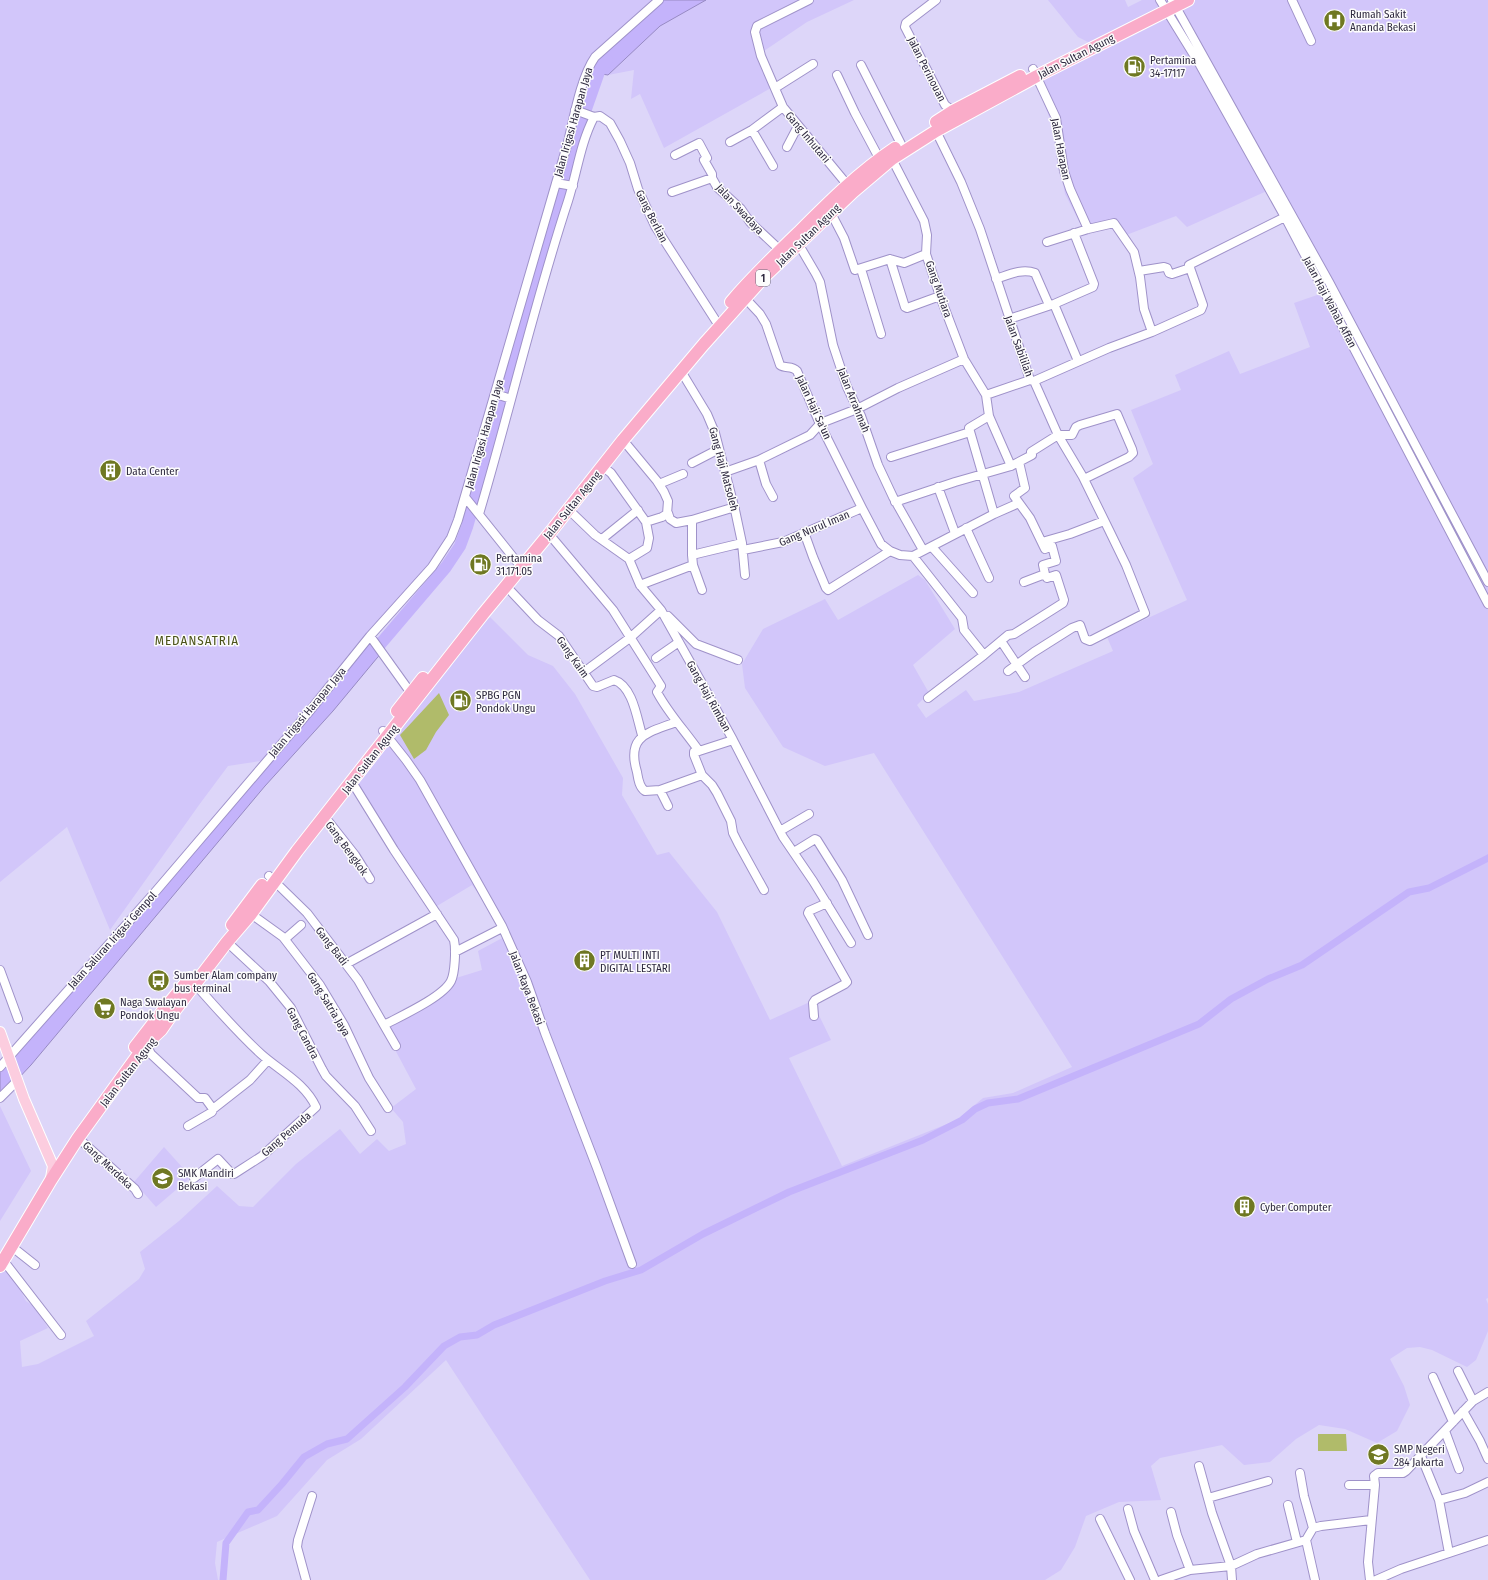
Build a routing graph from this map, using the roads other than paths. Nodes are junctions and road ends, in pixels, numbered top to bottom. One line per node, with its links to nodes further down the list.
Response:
1 (659, 0): 14 (street, Jalan Irigasi Harapan Jaya)
2 (809, 0): 12 (street, Gang Inhutani)
3 (936, 0): 15 (street, Jalan Perinouan)
4 (1188, 0): 6 (highway, Jalan Sultan Agung / 1)
5 (1292, 0): 7 (street)
6 (1168, 4): 10 (highway, Jalan Sultan Agung / 1); 33 (street, Jalan Haji Wahab Affan)
7 (1311, 41)
8 (813, 64): 12 (street)
9 (861, 65): 21 (street)
10 (1035, 72): 15 (highway, Jalan Sultan Agung / 1); 19 (highway, Jalan Sultan Agung / 1); 34 (street, Jalan Harapan)
11 (837, 75): 24 (street)
12 (775, 88): 13 (street, Gang Inhutani)
13 (783, 107): 17 (street, Gang Inhutani); 18 (street)
14 (577, 111): 16 (street); 28 (street, Jalan Irigasi Harapan Jaya)
15 (953, 111): 21 (highway, Jalan Sultan Agung / 1)
16 (591, 115): 29 (street); 50 (street, Gang Berlian)
17 (798, 126): 22 (street); 30 (street, Gang Inhutani)
18 (752, 130): 20 (street); 26 (street)
19 (936, 131): 25 (highway, Jalan Sultan Agung / 1); 45 (street, Jalan Sabililah)
20 (730, 142)
21 (901, 144): 24 (highway, Jalan Sultan Agung / 1)
22 (787, 147)
23 (675, 155): 27 (street, Jalan Swadaya)
24 (879, 158): 30 (highway, Jalan Sultan Agung / 1)
25 (892, 159): 30 (highway, Jalan Sultan Agung / 1); 39 (street, Gang Mutiara)
26 (773, 166)
27 (712, 178): 31 (street); 38 (street, Jalan Swadaya)
28 (557, 183): 29 (street); 40 (street, Jalan Irigasi Harapan Jaya)
29 (571, 186): 40 (street)
30 (850, 188): 32 (highway, Jalan Sultan Agung / 1); 38 (highway, Jalan Sultan Agung / 1)
31 (672, 192)
32 (831, 213): 37 (highway, Jalan Sultan Agung / 1); 43 (street)
33 (1288, 215): 42 (street); 111 (street, Jalan Haji Wahab Affan); 116 (street, Jalan Haji Wahab Affan)
34 (1088, 229): 35 (street); 44 (street)
35 (1074, 233): 36 (street); 48 (street)
36 (1047, 242)
37 (799, 245): 47 (highway, Jalan Sultan Agung / 1); 59 (street, Jalan Arrahmah)
38 (780, 250): 50 (highway, Jalan Sultan Agung / 1)
39 (926, 254): 41 (street); 46 (street, Gang Mutiara)
40 (543, 256): 58 (street, Jalan Irigasi Harapan Jaya); 58 (street)
41 (890, 258): 43 (street); 46 (street)
42 (1190, 268): 44 (street); 51 (street)
43 (861, 269): 52 (street)
44 (1139, 272): 51 (street)
45 (996, 278): 48 (street); 49 (street, Jalan Sabililah)
46 (940, 296): 53 (street, Gang Mutiara)
47 (745, 298): 55 (highway, Jalan Sultan Agung / 1); 61 (street, Jalan Haji Sa'un)
48 (1051, 305): 49 (street); 54 (street)
49 (1009, 319): 56 (street, Jalan Sabililah)
50 (716, 321): 81 (highway, Jalan Sultan Agung / 1)
51 (1152, 332): 54 (street)
52 (881, 334)
53 (964, 359): 57 (street, Gang Mutiara); 59 (street)
54 (1078, 361): 56 (street)
55 (681, 371): 64 (highway, Jalan Sultan Agung / 1); 65 (street, Gang Haji Matsoleh)
56 (1032, 381): 57 (street); 63 (street, Jalan Sabililah)
57 (986, 395): 60 (street)
58 (504, 397): 79 (street, Jalan Irigasi Harapan Jaya); 86 (street)
59 (858, 409): 61 (street); 80 (street, Jalan Arrahmah)
60 (989, 416): 62 (street); 70 (street)
61 (820, 424): 67 (street); 84 (street, Jalan Haji Sa'un)
62 (970, 432): 66 (street); 74 (street)
63 (1058, 435): 68 (street); 75 (street, Jalan Sabililah); 75 (street)
64 (623, 440): 71 (highway, Jalan Sultan Agung / 1); 76 (street)
65 (719, 449): 69 (street); 72 (street, Gang Haji Matsoleh)
66 (891, 457)
67 (759, 460): 72 (street); 78 (street)
68 (1019, 462): 70 (street); 82 (street)
69 (692, 463)
70 (1011, 466): 74 (street)
71 (603, 467): 81 (highway, Jalan Sultan Agung / 1); 85 (street)
72 (725, 472): 83 (street, Gang Haji Matsoleh)
73 (683, 474): 76 (street)
74 (982, 474): 77 (street); 88 (street)
75 (1084, 479): 90 (street, Jalan Sabililah)
76 (659, 484): 87 (street)
77 (938, 488): 80 (street); 94 (street)
78 (773, 497)
79 (467, 499): 86 (street); 118 (street, Jalan Irigasi Harapan Jaya)
80 (895, 502): 100 (street, Jalan Arrahmah)
81 (571, 503): 95 (highway, Jalan Sultan Agung / 1); 96 (street); 105 (highway, Jalan Sultan Agung / 1)
82 (1019, 503): 88 (street); 97 (street)
83 (735, 507): 89 (street); 98 (street, Gang Haji Matsoleh)
84 (862, 508): 93 (street, Gang Nurul Iman); 101 (street, Jalan Haji Sa'un)
85 (638, 510): 91 (street); 96 (street)
86 (477, 511): 105 (street)
87 (668, 513): 89 (street); 91 (street)
88 (994, 514): 92 (street)
89 (692, 520): 102 (street)
90 (1104, 521): 97 (street); 125 (street, Jalan Sabililah)
91 (646, 522): 104 (street)
92 (966, 528): 94 (street); 109 (street)
93 (804, 532): 98 (street, Gang Nurul Iman); 101 (street)
94 (955, 533): 99 (street)
95 (549, 534): 112 (highway, Jalan Sultan Agung / 1); 119 (street)
96 (602, 539): 104 (street)
97 (1042, 542): 107 (street)
98 (742, 547): 102 (street, Gang Nurul Iman); 108 (street, Gang Haji Matsoleh)
99 (932, 547): 100 (street); 115 (street)
100 (923, 550): 103 (street)
101 (890, 551): 103 (street)
102 (692, 555): 106 (street)
103 (913, 556): 122 (street)
104 (629, 559): 113 (street, Gang Haji Rimban)
105 (517, 562): 112 (highway, Jalan Sultan Agung / 1)
106 (693, 565): 113 (street); 114 (street)
107 (1045, 574): 110 (street); 120 (street)
108 (745, 575)
109 (989, 578)
110 (1024, 582)
111 (1488, 582)
112 (504, 583): 127 (street, Gang Kaim); 129 (highway, Jalan Sultan Agung / 1)
113 (640, 585): 117 (street, Gang Haji Rimban)
114 (702, 590)
115 (973, 593)
116 (1488, 604)
117 (661, 610): 119 (street); 121 (street, Gang Haji Rimban); 124 (street)
118 (370, 636): 129 (street); 142 (street, Jalan Irigasi Harapan Jaya)
119 (631, 637): 127 (street); 131 (street)
120 (1002, 640): 122 (street); 125 (street)
121 (679, 642): 123 (street); 134 (street, Gang Haji Rimban)
122 (984, 655): 130 (street)
123 (656, 658)
124 (738, 660)
125 (1017, 665): 126 (street); 128 (street)
126 (1008, 671)
127 (584, 672): 133 (street, Gang Kaim)
128 (1024, 677)
129 (414, 696): 132 (highway, Jalan Sultan Agung / 1)
130 (928, 698)
131 (676, 722): 133 (street); 135 (street)
132 (385, 733): 137 (highway, Jalan Sultan Agung / 1); 145 (highway, Jalan Sultan Agung / 1); 152 (street, Jalan Raya Bekasi)
133 (642, 735): 138 (street)
134 (733, 740): 135 (street); 143 (street, Gang Haji Rimban)
135 (699, 750): 136 (street)
136 (702, 775): 138 (street); 147 (street)
137 (352, 782): 141 (highway, Jalan Sultan Agung / 1); 150 (street)
138 (660, 790): 139 (street)
139 (668, 806)
140 (810, 814): 143 (street)
141 (325, 817): 145 (highway, Jalan Sultan Agung / 1); 146 (street, Gang Bengkok)
142 (214, 821): 168 (street, Jalan Saluran Irigasi Gempol)
143 (780, 831): 144 (street, Gang Haji Rimban)
144 (794, 852): 148 (street, Gang Haji Rimban); 153 (street)
145 (272, 879): 149 (highway, Jalan Sultan Agung / 1); 158 (street, Gang Badi); 160 (highway, Jalan Sultan Agung / 1)
146 (370, 879)
147 (764, 890)
148 (827, 903): 156 (street, Gang Haji Rimban); 162 (street)
149 (251, 914): 154 (street, Gang Satria Jaya); 155 (highway, Jalan Sultan Agung / 1)
150 (436, 914): 157 (street); 158 (street)
151 (301, 925): 154 (street)
152 (502, 928): 157 (street); 184 (street, Jalan Raya Bekasi)
153 (868, 935)
154 (285, 939): 174 (street, Gang Satria Jaya)
155 (227, 942): 160 (highway, Jalan Sultan Agung / 1); 176 (street, Gang Candra)
156 (851, 943)
157 (456, 952): 164 (street)
158 (346, 964): 164 (street, Gang Badi)
159 (0, 970): 163 (street)
160 (189, 988): 161 (highway, Jalan Sultan Agung / 1); 169 (street, Gang Pemuda)
161 (169, 1010): 166 (highway, Jalan Sultan Agung / 1); 178 (highway, Jalan Sultan Agung / 1)
162 (814, 1016)
163 (18, 1019)
164 (384, 1025): 167 (street, Gang Badi)
165 (0, 1032): 168 (main road)
166 (146, 1044): 173 (street); 177 (highway, Jalan Sultan Agung / 1)
167 (396, 1046)
168 (9, 1060): 170 (street, Jalan Saluran Irigasi Gempol); 171 (main road)
169 (268, 1060): 173 (street); 179 (street, Gang Pemuda)
170 (0, 1067)
171 (17, 1081): 172 (street); 178 (main road)
172 (0, 1098)
173 (213, 1108): 175 (street)
174 (388, 1108)
175 (188, 1126)
176 (371, 1131)
177 (78, 1138): 180 (highway, Jalan Sultan Agung / 1); 181 (street, Gang Merdeka)
178 (53, 1166): 180 (main road); 183 (highway, Jalan Sultan Agung / 1)
179 (194, 1178)
180 (51, 1180): 182 (highway, Jalan Sultan Agung / 1)
181 (138, 1194)
182 (11, 1246): 183 (highway, Jalan Sultan Agung / 1); 185 (street)
183 (1, 1259): 186 (street)
184 (632, 1264)
185 (35, 1265)
186 (61, 1335)
187 (1458, 1371): 190 (street)
188 (1433, 1376): 192 (street)
189 (1488, 1392): 190 (street)
190 (1473, 1401): 191 (street)
191 (1463, 1411): 192 (street); 195 (street)
192 (1453, 1422): 193 (street)
193 (1444, 1431): 194 (street); 197 (street)
194 (1421, 1456): 202 (street); 205 (street)
195 (1488, 1460)
196 (1199, 1466): 204 (street)
197 (1460, 1469)
198 (1300, 1473): 211 (street)
199 (1268, 1481): 204 (street)
200 (1488, 1482): 205 (street)
201 (1349, 1485): 202 (street)
202 (1374, 1485): 210 (street)
203 (312, 1496): 218 (street)
204 (1208, 1498): 216 (street)
205 (1439, 1500): 215 (street)
206 (1288, 1505): 214 (street)
207 (1128, 1509): 220 (street)
208 (1171, 1512): 217 (street)
209 (1100, 1519): 219 (street)
210 (1371, 1520): 211 (street); 224 (street)
211 (1313, 1528): 212 (street)
212 (1306, 1540): 214 (street); 223 (street)
213 (1488, 1540): 215 (street)
214 (1297, 1542): 216 (street)
215 (1449, 1553): 225 (street)
216 (1231, 1566): 217 (street); 222 (street)
217 (1190, 1570): 221 (street)
218 (306, 1580)
219 (1130, 1580)
220 (1155, 1580)
221 (1160, 1580)
222 (1232, 1580)
223 (1315, 1580)
224 (1370, 1580)
225 (1376, 1580)

